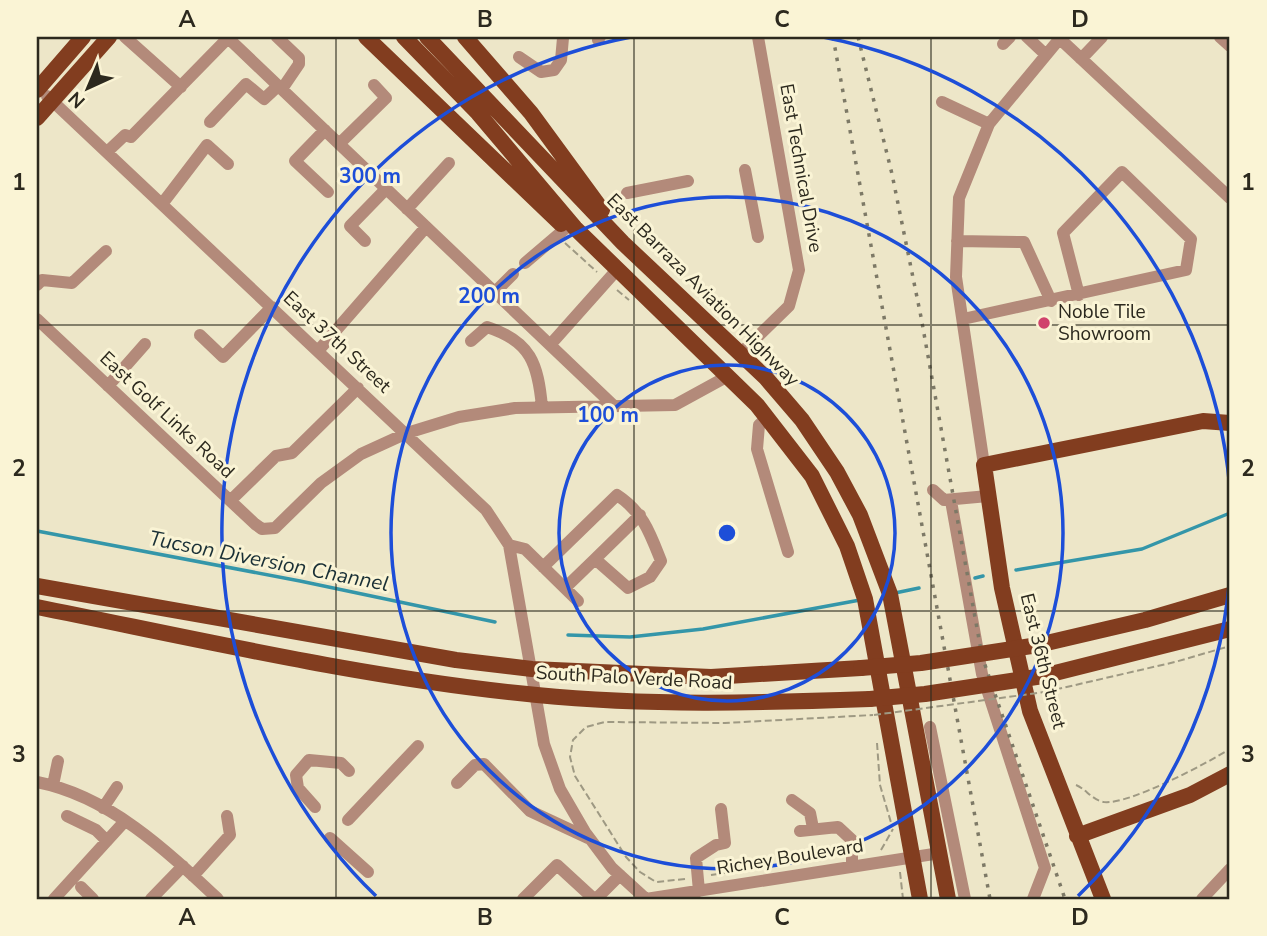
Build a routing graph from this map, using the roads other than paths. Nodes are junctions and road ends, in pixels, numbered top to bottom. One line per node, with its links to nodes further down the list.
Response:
1 (83, 37): 23 (main road)
2 (109, 37): 24 (main road)
3 (228, 37): 21 (street); 22 (street)
4 (277, 37): 22 (street)
5 (366, 37): 43 (main road)
6 (404, 37): 56 (main road)
7 (427, 37): 52 (main road, East Barraza Aviation Highway)
8 (465, 37): 52 (main road)
9 (758, 37): 65 (street, East Technical Drive)
10 (1027, 37): 17 (street)
11 (1102, 37): 19 (street)
12 (1220, 37): 16 (street)
13 (564, 38): 18 (street)
14 (1060, 38): 17 (street); 19 (street)
15 (133, 39): 21 (street)
16 (1230, 46)
17 (1045, 54): 28 (street)
18 (519, 57)
19 (1081, 59): 39 (street)
20 (374, 85): 30 (street)
21 (181, 87): 31 (street)
22 (280, 88): 27 (street); 29 (street)
23 (37, 89): 24 (street, East 37th Street)
24 (52, 101): 26 (main road); 31 (street, East 37th Street)
25 (942, 102): 28 (street)
26 (37, 118)
27 (210, 122)
28 (989, 124): 45 (street)
29 (325, 130): 30 (street); 37 (street)
30 (339, 144): 36 (street)
31 (107, 152): 40 (street, East 37th Street)
32 (449, 163): 41 (street)
33 (228, 164): 40 (street)
34 (745, 170): 44 (street)
35 (688, 181): 38 (street)
36 (386, 189): 41 (street); 46 (street)
37 (328, 192)
38 (627, 193)
39 (1230, 198)
40 (162, 204): 57 (street, East 37th Street)
41 (407, 209): 42 (street)
42 (426, 227): 53 (street); 64 (street)
43 (566, 228): 48 (street); 49 (main road)
44 (758, 237)
45 (957, 241): 55 (street); 59 (street)
46 (365, 242)
47 (106, 251): 51 (street)
48 (525, 263)
49 (615, 272): 56 (main road); 63 (street)
50 (513, 274): 53 (street)
51 (37, 285)
52 (671, 287): 65 (main road, East Barraza Aviation Highway)
53 (495, 292): 63 (street)
54 (1079, 295): 54 (street); 55 (street)
55 (1051, 301): 59 (street)
56 (652, 305): 66 (main road)
57 (272, 307): 60 (street); 64 (street, East 37th Street)
58 (37, 319): 67 (street, East Golf Links Road)
59 (963, 319): 74 (street)
60 (200, 335)
61 (471, 341): 70 (street)
62 (145, 344): 67 (street)
63 (550, 345): 69 (street)
64 (318, 351): 68 (street, East 37th Street)
65 (740, 354): 81 (main road, East Barraza Aviation Highway)
66 (728, 376): 69 (street); 71 (main road); 81 (main road)
67 (108, 386): 77 (street, East Golf Links Road)
68 (358, 388): 73 (street, East 37th Street); 77 (street)
69 (613, 405): 70 (street)
70 (542, 407): 73 (street)
71 (768, 417): 82 (street); 117 (main road)
72 (1230, 423): 74 (main road)
73 (407, 433): 77 (street, East Golf Links Road); 80 (street, East 37th Street)
74 (984, 466): 76 (main road, East 36th Street)
75 (933, 490): 78 (street)
76 (988, 496): 78 (street); 112 (main road, East 36th Street)
77 (231, 500)
78 (951, 501): 135 (street)
79 (640, 515): 83 (street); 83 (street); 84 (street)
80 (509, 545): 84 (street); 91 (street, East 37th Street)
81 (873, 545): 116 (main road, East Barraza Aviation Highway)
82 (788, 552)
83 (595, 559): 86 (street)
84 (543, 567): 86 (street)
85 (37, 586): 91 (main road, South Palo Verde Road)
86 (565, 589): 88 (street)
87 (1230, 595): 91 (main road, South Palo Verde Road, bridge)
88 (578, 601)
89 (37, 607): 92 (main road, South Palo Verde Road)
90 (1230, 629): 92 (main road, South Palo Verde Road, bridge)
91 (532, 669): 92 (street)
92 (537, 695): 102 (street)
93 (930, 727): 134 (street)
94 (418, 746): 110 (street)
95 (58, 761): 100 (street)
96 (349, 771): 104 (street)
97 (1230, 774): 112 (main road)
98 (37, 782): 100 (street)
99 (457, 783): 109 (street)
100 (53, 785): 105 (street)
101 (117, 787): 105 (street)
102 (560, 789): 109 (street); 114 (street)
103 (792, 800): 118 (street)
104 (315, 807)
105 (103, 808): 111 (street)
106 (721, 809): 124 (street)
107 (67, 816): 115 (street)
108 (226, 816): 120 (street)
109 (547, 819): 114 (street)
110 (348, 820)
111 (125, 821): 115 (street); 120 (street)
112 (1077, 836): 136 (main road, East 36th Street)
113 (330, 838): 121 (street)
114 (590, 839): 122 (street)
115 (107, 841): 125 (street)
116 (940, 853): 117 (street, Richey Boulevard); 133 (main road, East Barraza Aviation Highway)
117 (913, 857): 118 (street, Richey Boulevard); 132 (main road)
118 (852, 867): 124 (street, Richey Boulevard)
119 (1230, 869): 137 (street)
120 (188, 871): 127 (street); 128 (street)
121 (368, 872)
122 (620, 875): 130 (street); 131 (street)
123 (81, 887): 126 (street)
124 (701, 895): 131 (street, Richey Boulevard)
125 (54, 899)
126 (93, 899)
127 (151, 899)
128 (218, 899)
129 (523, 899): 130 (street)
130 (595, 899)
131 (646, 899)
132 (920, 899)
133 (948, 899)
134 (965, 899)
135 (1033, 899)
136 (1103, 899)
137 (1202, 899)

